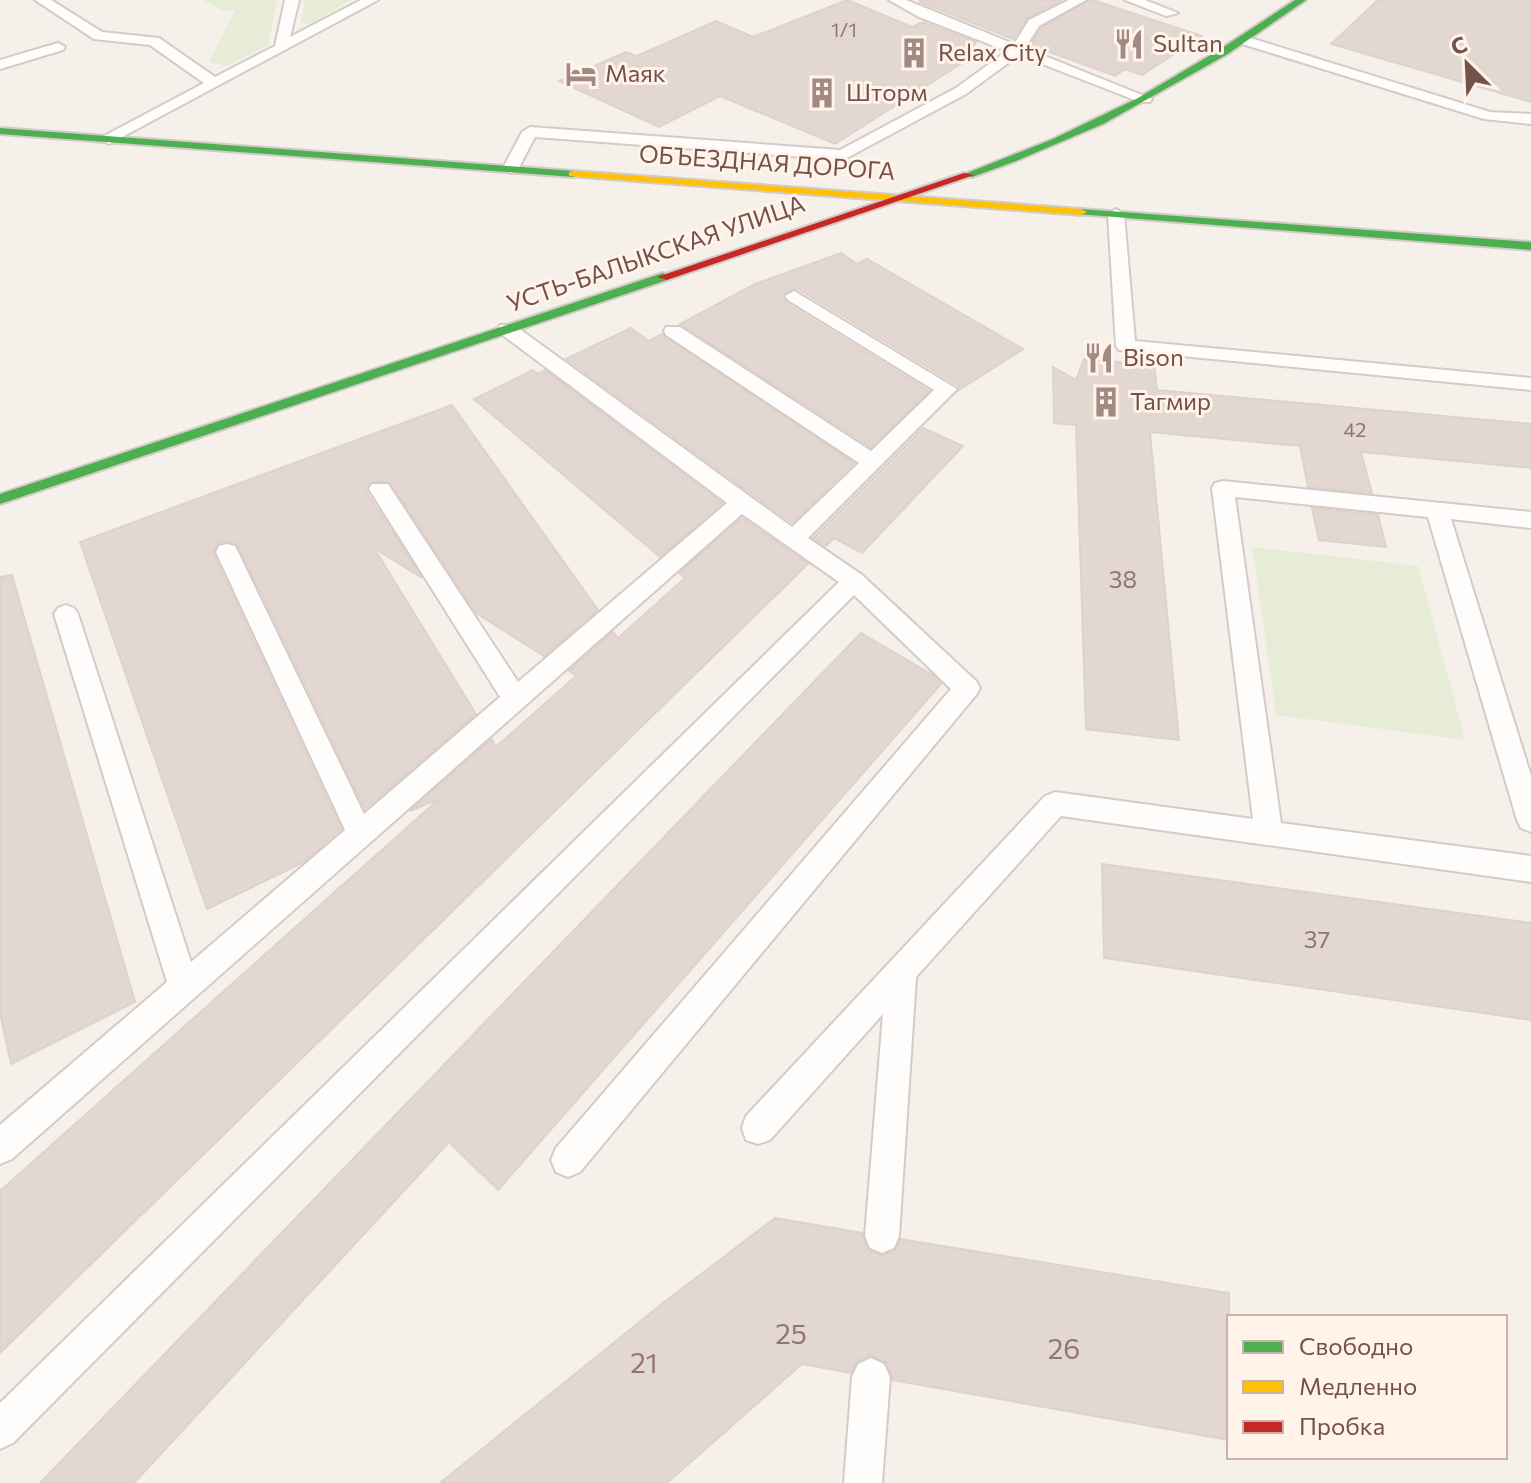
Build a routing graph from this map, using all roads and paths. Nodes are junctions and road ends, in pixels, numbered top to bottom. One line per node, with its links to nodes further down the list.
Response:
1 (42, 0): 14 (lane)
2 (292, 0): 11 (lane)
3 (371, 0): 11 (lane)
4 (896, 0): 12 (lane)
5 (1079, 0): 12 (lane)
6 (1132, 0): 8 (lane)
7 (1301, 0): 9 (main road, УСТЬ-БАЛЫКСКАЯ УЛИЦА)
8 (1171, 13)
9 (1244, 40): 15 (main road, УСТЬ-БАЛЫКСКАЯ УЛИЦА); 16 (lane)
10 (58, 47): 13 (lane)
11 (281, 48): 14 (lane)
12 (1017, 50): 15 (lane); 19 (lane)
13 (0, 65)
14 (214, 83): 18 (lane)
15 (1145, 99): 20 (main road, УСТЬ-БАЛЫКСКАЯ УЛИЦА)
16 (1531, 119)
17 (0, 131): 18 (main road, ОБЪЕЗДНАЯ ДОРОГА)
18 (109, 139): 19 (main road, ОБЪЕЗДНАЯ ДОРОГА)
19 (511, 168): 20 (main road, ОБЪЕЗДНАЯ ДОРОГА)
20 (904, 197): 21 (main road, ОБЪЕЗДНАЯ ДОРОГА); 24 (main road, УСТЬ-БАЛЫКСКАЯ УЛИЦА)
21 (1116, 214): 22 (main road, ОБЪЕЗДНАЯ ДОРОГА); 26 (lane)
22 (1531, 246)
23 (794, 296): 27 (lane)
24 (507, 329): 29 (main road, УСТЬ-БАЛЫКСКАЯ УЛИЦА); 30 (lane)
25 (673, 331): 27 (lane)
26 (1531, 384)
27 (873, 462): 33 (lane)
28 (380, 489): 37 (lane)
29 (0, 499)
30 (741, 503): 33 (lane); 37 (lane)
31 (1437, 510): 32 (lane); 38 (lane); 39 (lane)
32 (1531, 520)
33 (794, 539): 35 (lane)
34 (227, 552): 40 (lane)
35 (854, 581): 46 (lane); 49 (lane)
36 (66, 614): 43 (lane)
37 (515, 699): 40 (lane)
38 (1531, 820)
39 (1269, 833): 41 (lane); 42 (lane)
40 (360, 834): 43 (lane)
41 (1531, 869)
42 (901, 973): 44 (lane); 47 (lane)
43 (184, 987): 45 (lane)
44 (758, 1128)
45 (0, 1147)
46 (568, 1160)
47 (882, 1236)
48 (871, 1377): 50 (lane)
49 (0, 1430)
50 (863, 1483)

